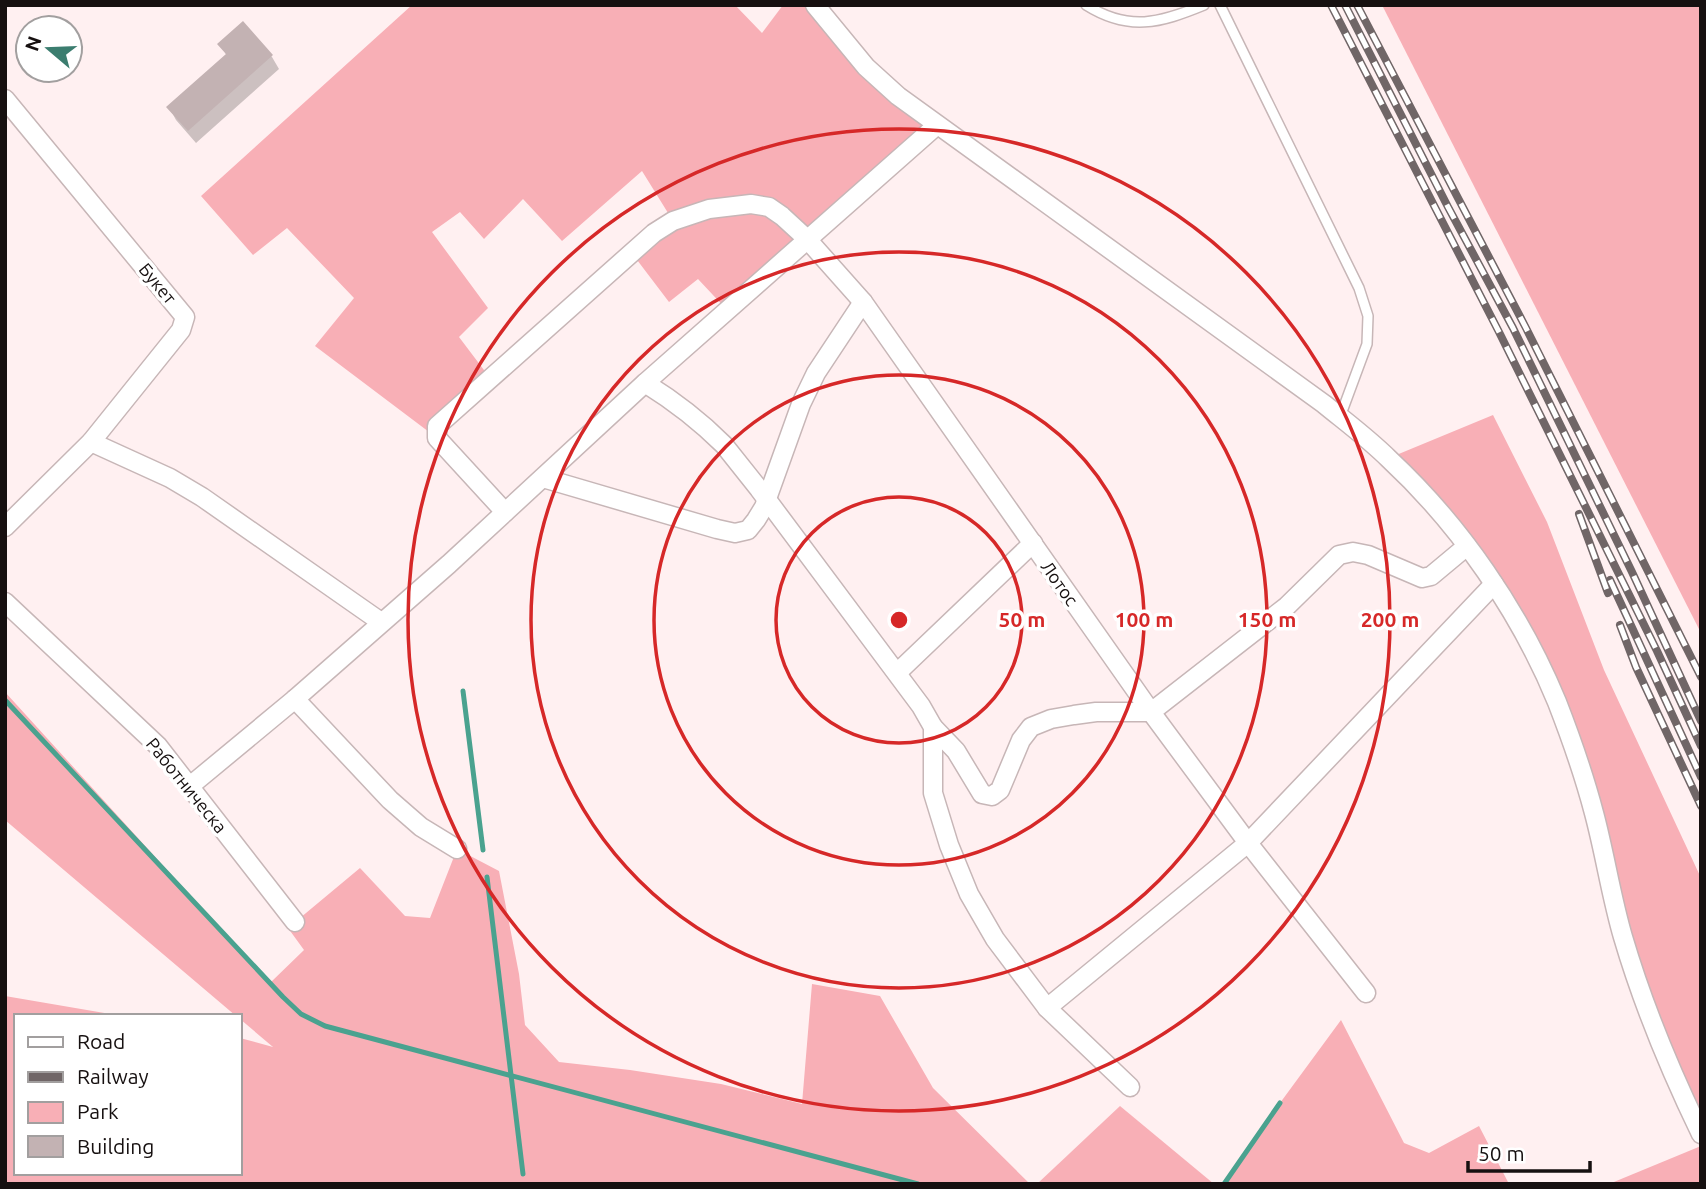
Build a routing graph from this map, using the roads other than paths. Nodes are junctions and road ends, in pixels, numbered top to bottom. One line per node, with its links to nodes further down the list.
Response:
1 (815, 5): 6 (street)
2 (1087, 5): 3 (lane)
3 (1204, 5)
4 (1220, 5): 10 (lane)
5 (5, 99): 11 (street, Букет)
6 (936, 126): 7 (street); 10 (street)
7 (807, 239): 8 (street, Лотос); 9 (street); 14 (street, Лотос)
8 (863, 302): 13 (street); 16 (street, Лотос)
9 (645, 383): 12 (street); 13 (street)
10 (1340, 417): 17 (street)
11 (91, 442): 15 (street, Букет); 20 (street)
12 (543, 478): 13 (street); 14 (street)
13 (767, 499): 21 (street)
14 (505, 512): 20 (street)
15 (5, 527)
16 (1033, 543): 21 (street); 23 (street, Лотос)
17 (1467, 546): 18 (street); 23 (street)
18 (1494, 584): 26 (street); 32 (street)
19 (5, 602): 25 (street, Работническа)
20 (381, 622): 22 (street)
21 (898, 672): 24 (street)
22 (295, 699): 25 (street); 27 (street)
23 (1151, 712): 24 (street); 26 (street, Лотос)
24 (933, 727): 30 (street)
25 (190, 786): 28 (street, Работническа)
26 (1248, 843): 29 (street, Лотос); 30 (street)
27 (457, 849)
28 (295, 922)
29 (1366, 993)
30 (1047, 1008): 31 (street)
31 (1130, 1087)
32 (1701, 1134)

